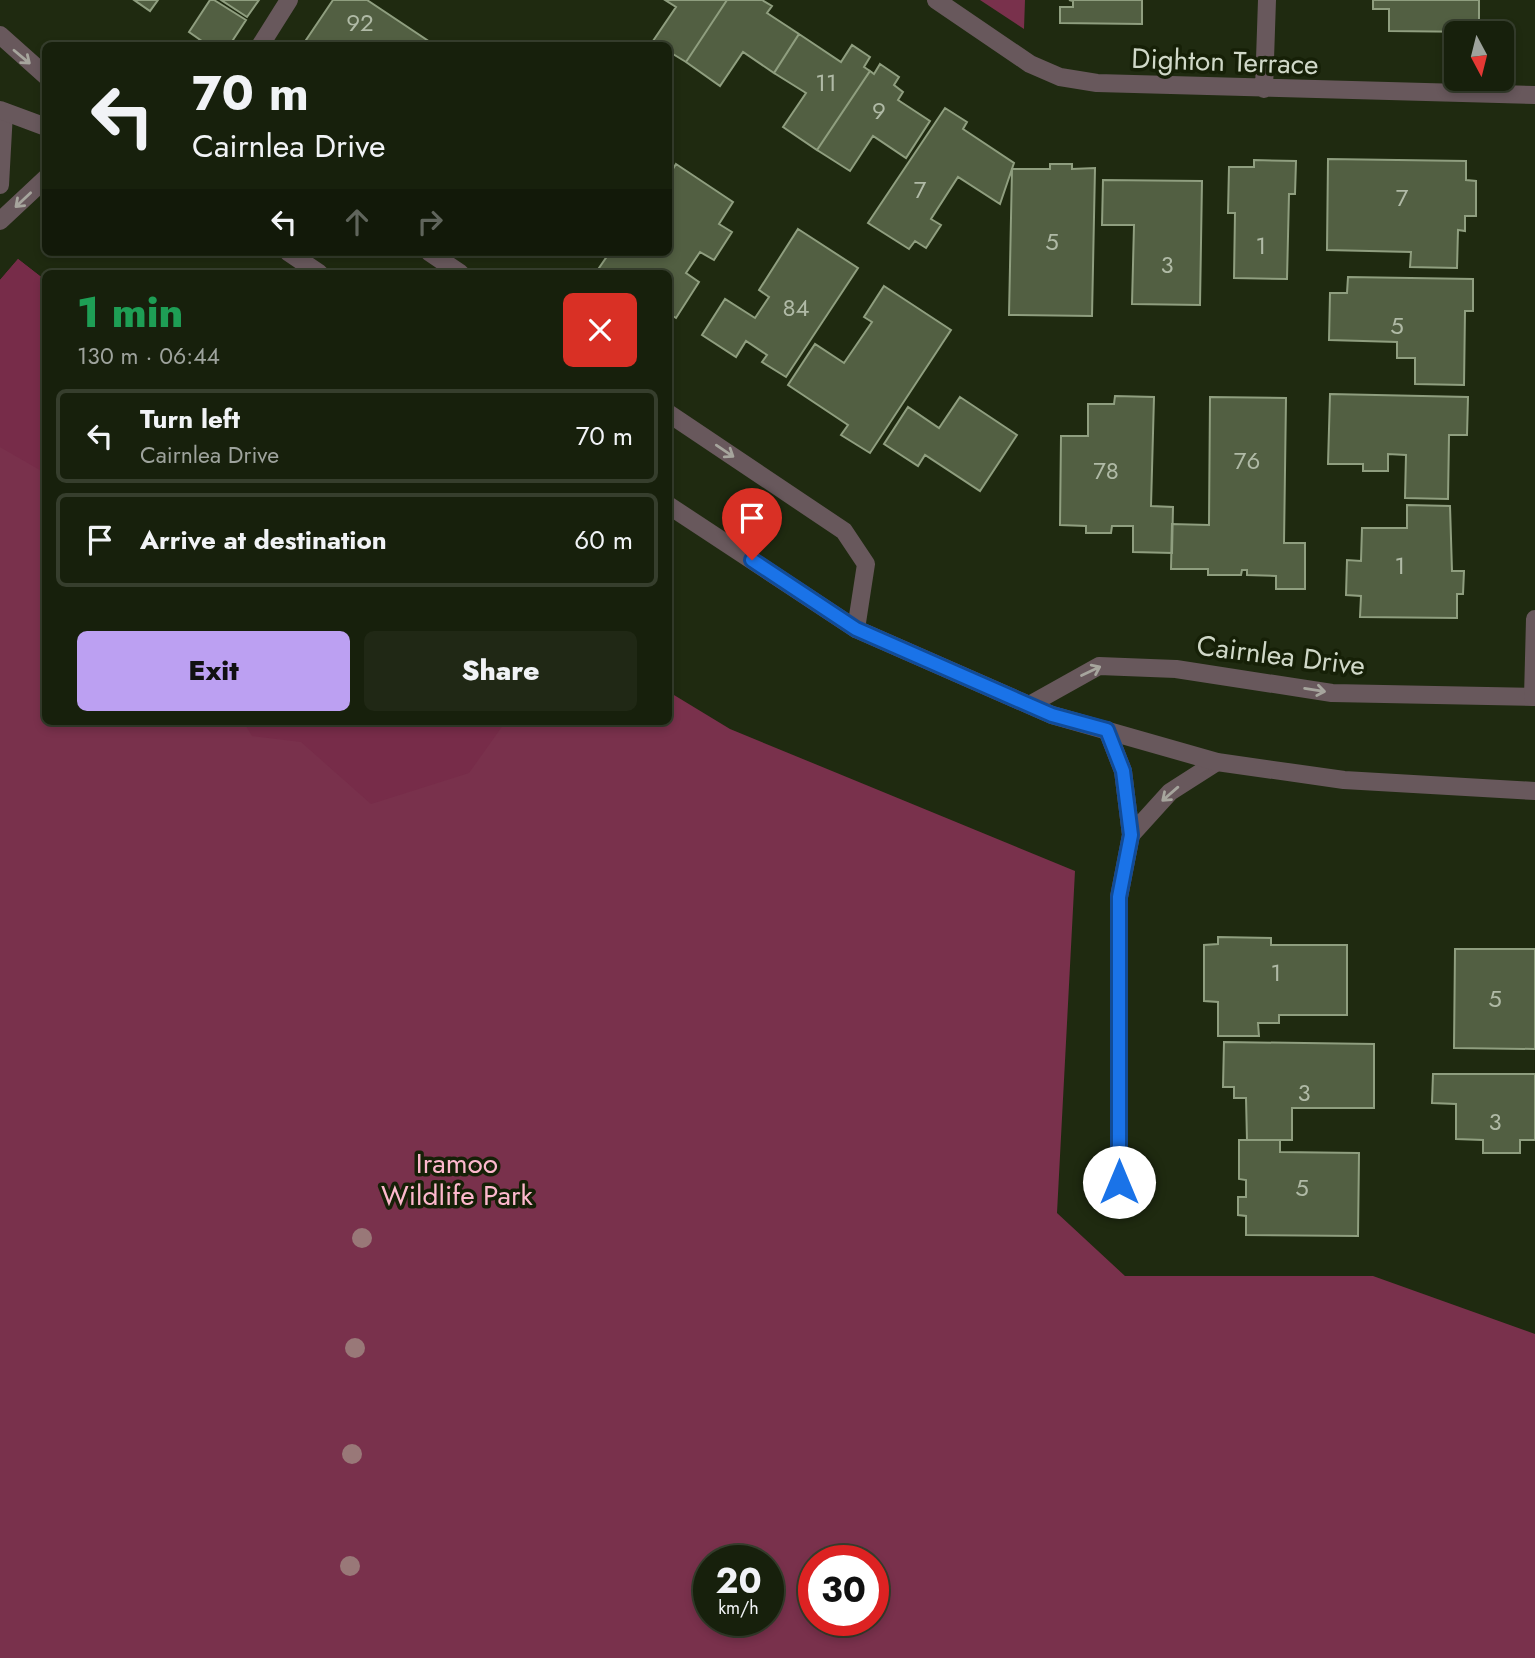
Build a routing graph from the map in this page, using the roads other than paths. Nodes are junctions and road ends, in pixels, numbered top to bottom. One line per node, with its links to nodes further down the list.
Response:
1 (289, 0): 5 (street)
2 (936, 0): 7 (street, Dighton Terrace)
3 (1267, 0): 7 (street)
4 (0, 35): 6 (street, one-way to 6)
5 (263, 42)
6 (42, 72)
7 (1264, 89): 8 (street, Dighton Terrace)
8 (1535, 94)
9 (2, 111): 10 (street); 12 (street)
10 (42, 126)
11 (42, 182): 13 (street, one-way to 13)
12 (0, 185)
13 (0, 221)
14 (294, 256): 16 (street)
15 (435, 256): 17 (street)
16 (315, 270)
17 (456, 270)
18 (672, 416): 21 (street, one-way to 21)
19 (672, 508): 21 (street)
20 (1535, 619): 22 (street)
21 (856, 629): 23 (street)
22 (1534, 697): 23 (street, Cairnlea Drive, one-way to 22)
23 (1031, 704): 24 (street)
24 (1107, 730): 25 (street); 27 (street)
25 (1217, 762): 26 (street); 27 (street, one-way to 27)
26 (1535, 790)
27 (1131, 835): 28 (street)
28 (1119, 1182)

